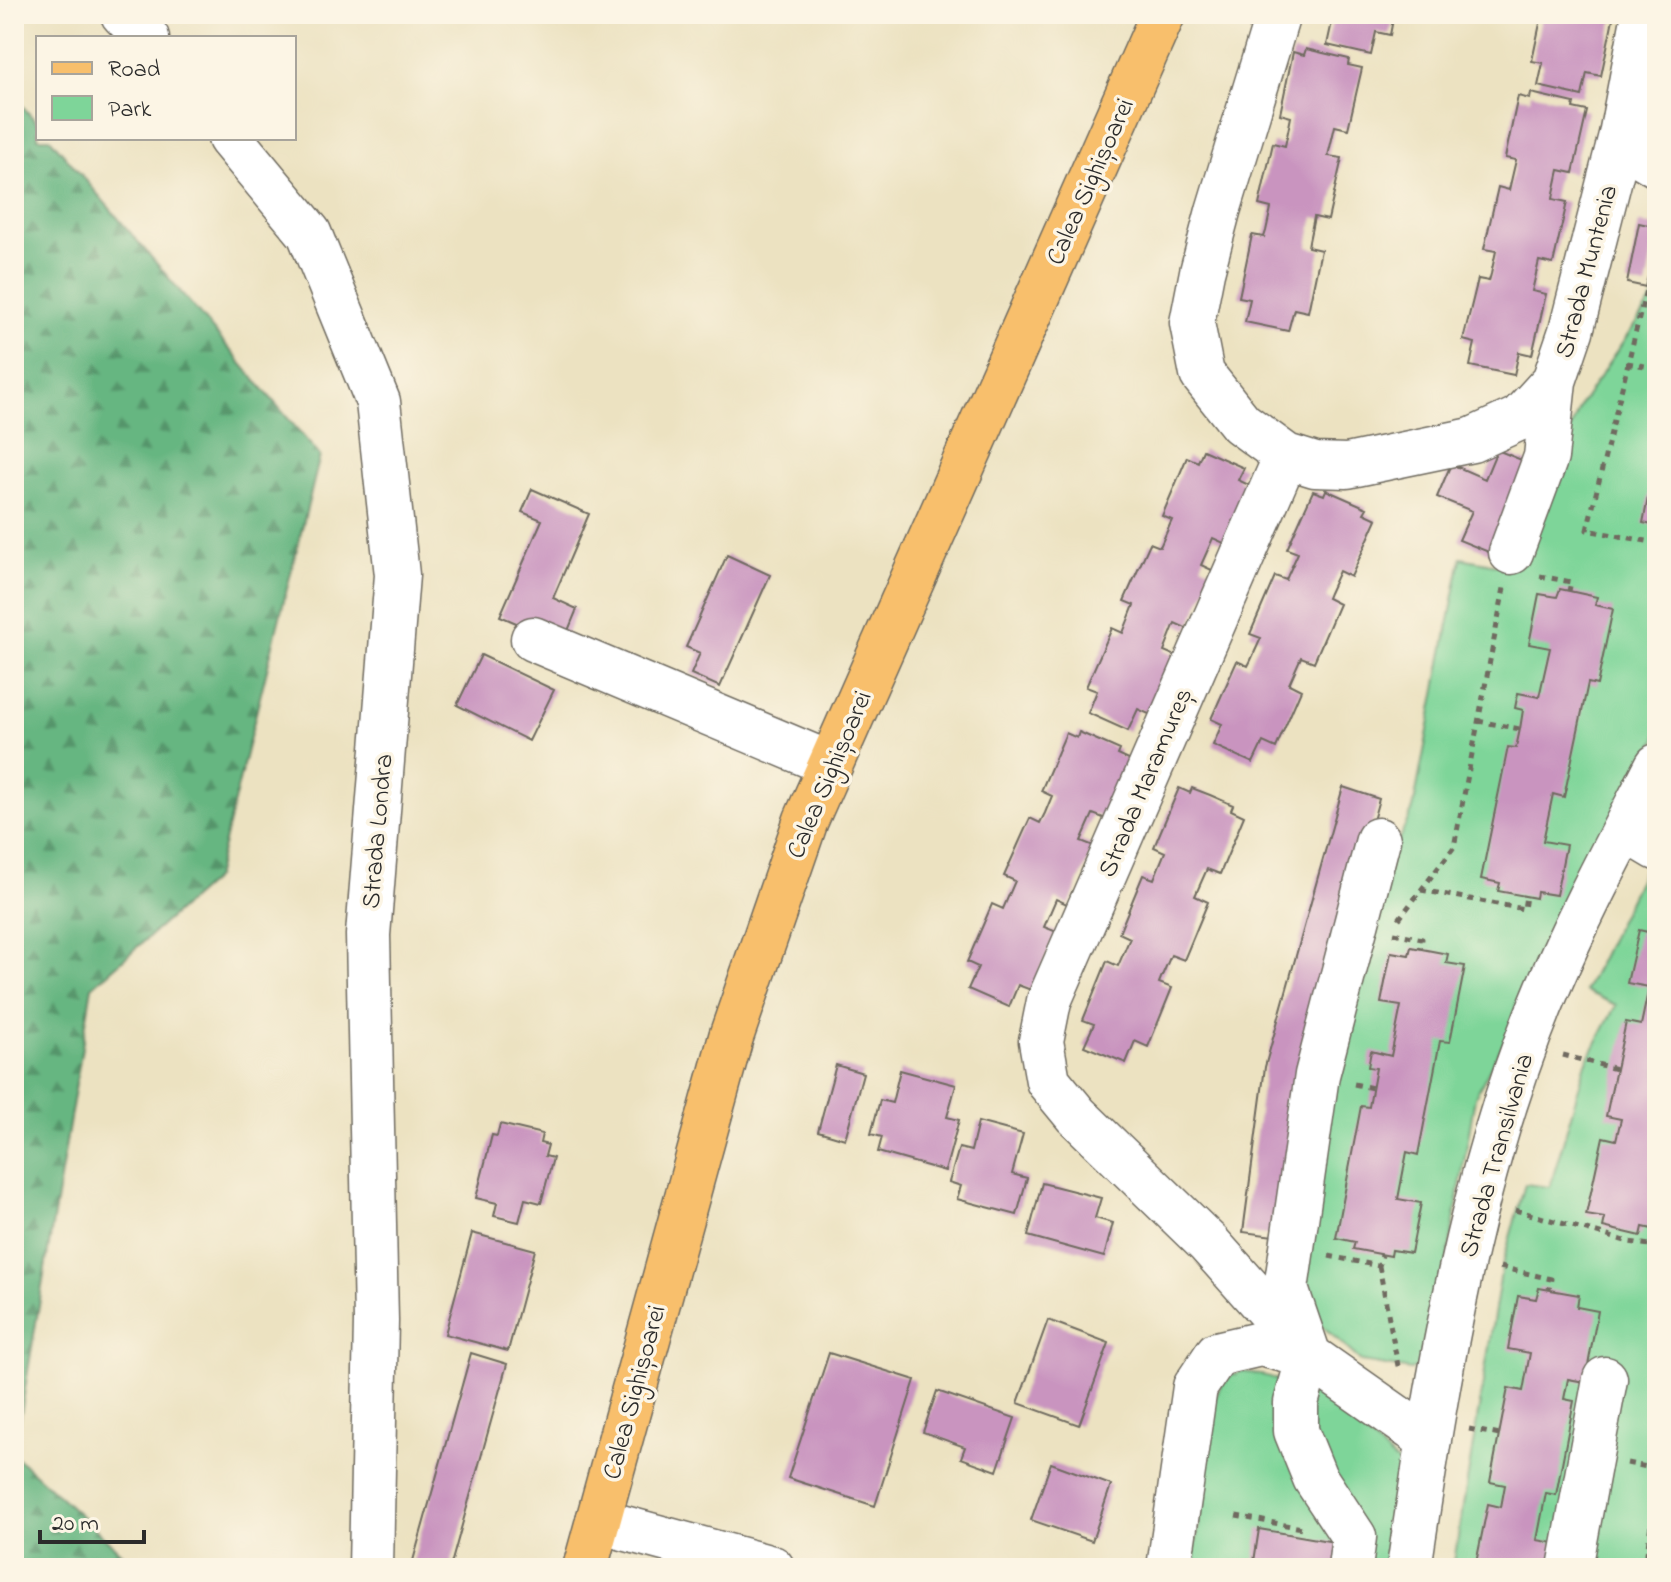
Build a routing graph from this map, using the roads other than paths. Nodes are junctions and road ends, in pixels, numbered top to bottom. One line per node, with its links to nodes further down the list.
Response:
1 (123, 14): 5 (street)
2 (1163, 14): 13 (main road, Calea Sighișoarei)
3 (1278, 14): 10 (street)
4 (1644, 14): 9 (street, Strada Muntenia)
5 (145, 36)
6 (1657, 44): 8 (street)
7 (232, 140): 22 (street, Strada Londra)
8 (1657, 165)
9 (1554, 381): 10 (street, Strada Muntenia); 11 (street)
10 (1286, 456): 17 (street, Strada Maramureș)
11 (1511, 552)
12 (533, 639): 13 (street)
13 (830, 764): 20 (main road, Calea Sighișoarei)
14 (1657, 766): 15 (street, Strada Transilvania)
15 (1641, 838): 19 (street, Strada Transilvania)
16 (1378, 840): 17 (street)
17 (1309, 1356): 19 (street, Strada Maramureș); 21 (street); 25 (street)
18 (1605, 1379): 27 (street)
19 (1431, 1431): 26 (street, Strada Transilvania)
20 (598, 1521): 23 (main road, Calea Sighișoarei); 24 (street)
21 (1352, 1552)
22 (371, 1568)
23 (585, 1568)
24 (772, 1568)
25 (1169, 1568)
26 (1409, 1568)
27 (1570, 1568)

